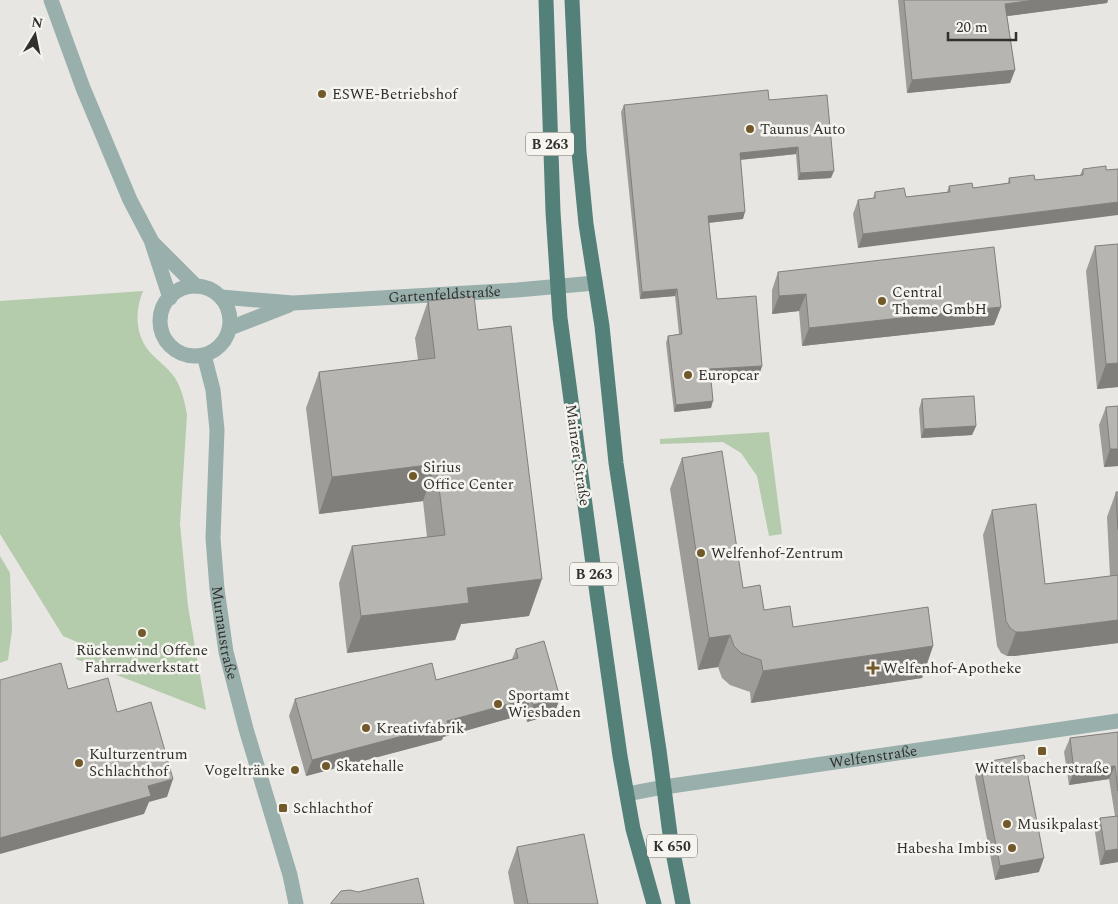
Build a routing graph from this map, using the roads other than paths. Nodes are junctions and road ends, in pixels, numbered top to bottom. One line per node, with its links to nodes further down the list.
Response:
1 (51, 0): 4 (street)
2 (546, 0): 7 (main road, Mainzer Straße / B 263)
3 (572, 0): 5 (main road, B 263)
4 (150, 240): 6 (street); 9 (street)
5 (595, 284): 7 (street, Gartenfeldstraße); 13 (main road, B 263)
6 (196, 286): 8 (street); 9 (street)
7 (557, 287): 10 (street, Gartenfeldstraße); 16 (main road, Mainzer Straße / B 263)
8 (221, 297): 10 (street, Gartenfeldstraße); 11 (street)
9 (170, 298): 12 (street)
10 (293, 303): 11 (street, Gartenfeldstraße)
11 (230, 328): 12 (street)
12 (204, 355): 17 (street, Murnaustraße)
13 (652, 712): 15 (main road, K 650)
14 (1118, 721): 15 (street, Welfenstraße)
15 (664, 787): 16 (street, Welfenstraße); 19 (main road, K 650)
16 (627, 794): 18 (main road, Mainzer Straße / K 650)
17 (296, 904)
18 (654, 904)
19 (683, 904)

